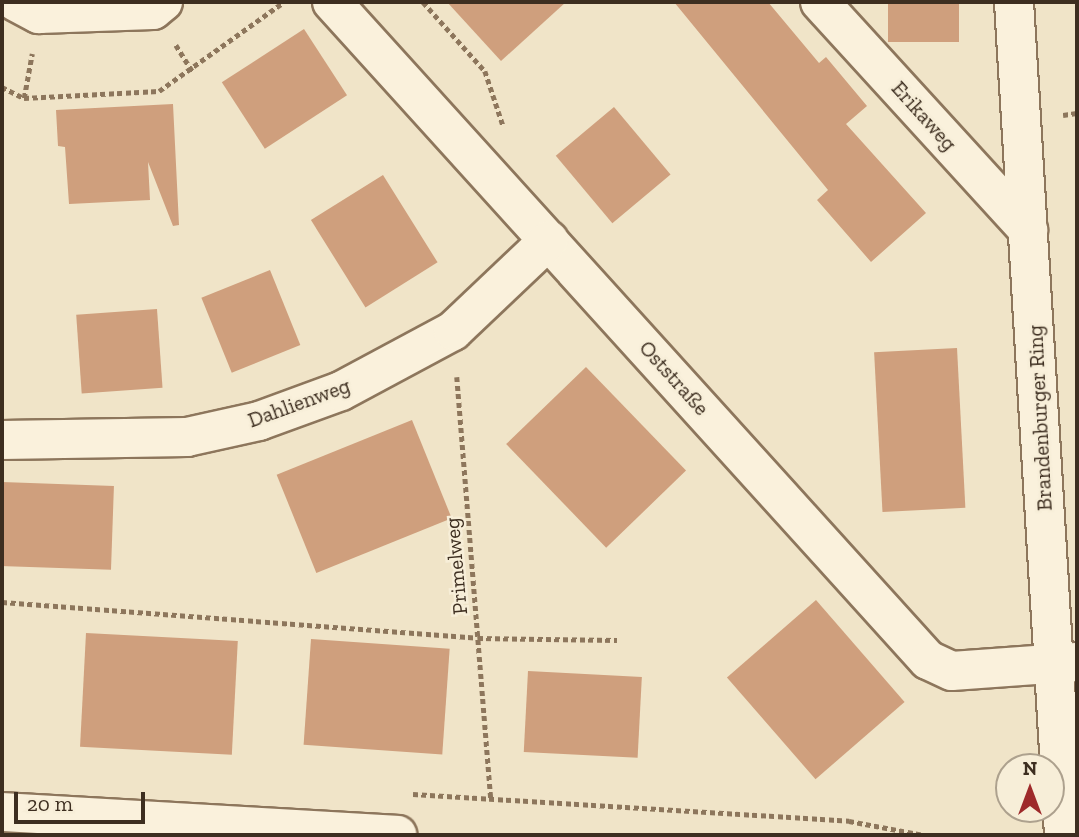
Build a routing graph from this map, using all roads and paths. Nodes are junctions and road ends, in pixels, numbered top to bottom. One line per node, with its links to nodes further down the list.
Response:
1 (16, 2): 2 (street)
2 (163, 2)
3 (284, 2): 7 (path)
4 (332, 2): 9 (street, Oststraße)
5 (820, 2): 8 (street, Erikaweg)
6 (1014, 2): 8 (street, Brandenburger Ring)
7 (2, 87)
8 (1028, 230): 15 (street, Brandenburger Ring)
9 (549, 240): 10 (street, Dahlienweg); 15 (street, Oststraße)
10 (453, 331): 11 (street, Dahlienweg); 13 (path, Primelweg)
11 (2, 440)
12 (2, 603): 13 (path)
13 (478, 638): 14 (path); 17 (path, Primelweg)
14 (617, 640)
15 (1066, 662): 21 (street, Brandenburger Ring)
16 (407, 794): 17 (path)
17 (491, 798): 20 (path)
18 (2, 812): 19 (street)
19 (397, 835)
20 (925, 835)
21 (1064, 835)

